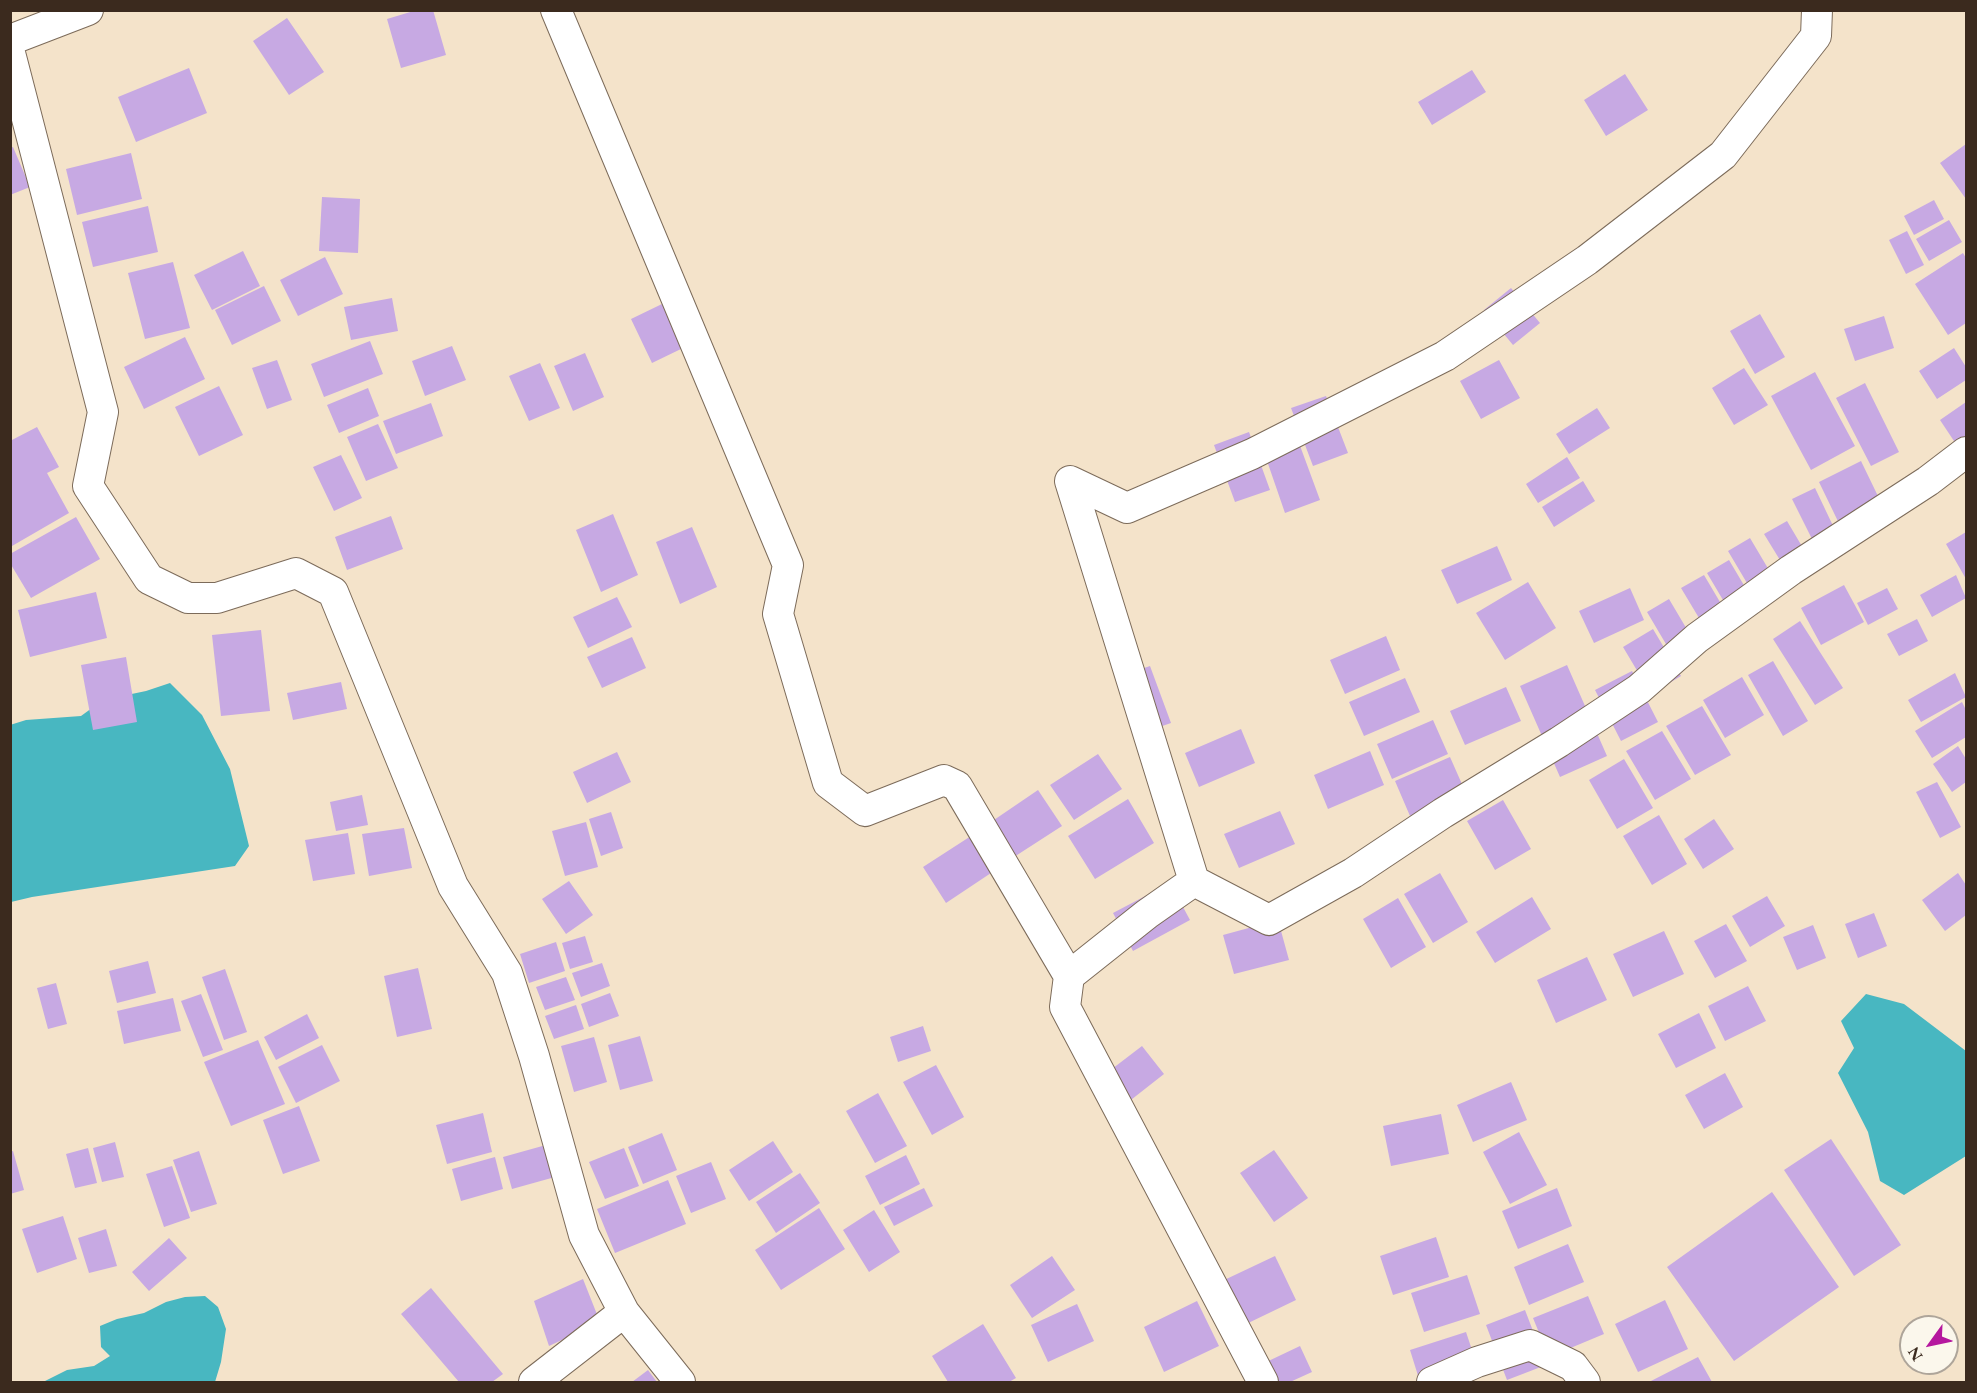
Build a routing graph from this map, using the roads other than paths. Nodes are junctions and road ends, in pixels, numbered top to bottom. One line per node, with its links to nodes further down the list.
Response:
1 (88, 10): 4 (street)
2 (556, 10): 8 (street)
3 (1817, 10): 7 (street)
4 (10, 40)
5 (10, 53): 9 (street)
6 (1966, 452): 7 (street)
7 (1194, 881): 8 (street)
8 (1069, 976): 12 (street)
9 (624, 1312): 10 (street); 11 (street)
10 (534, 1383)
11 (680, 1383)
12 (1263, 1383)
13 (1432, 1383): 14 (street)
14 (1585, 1383)

